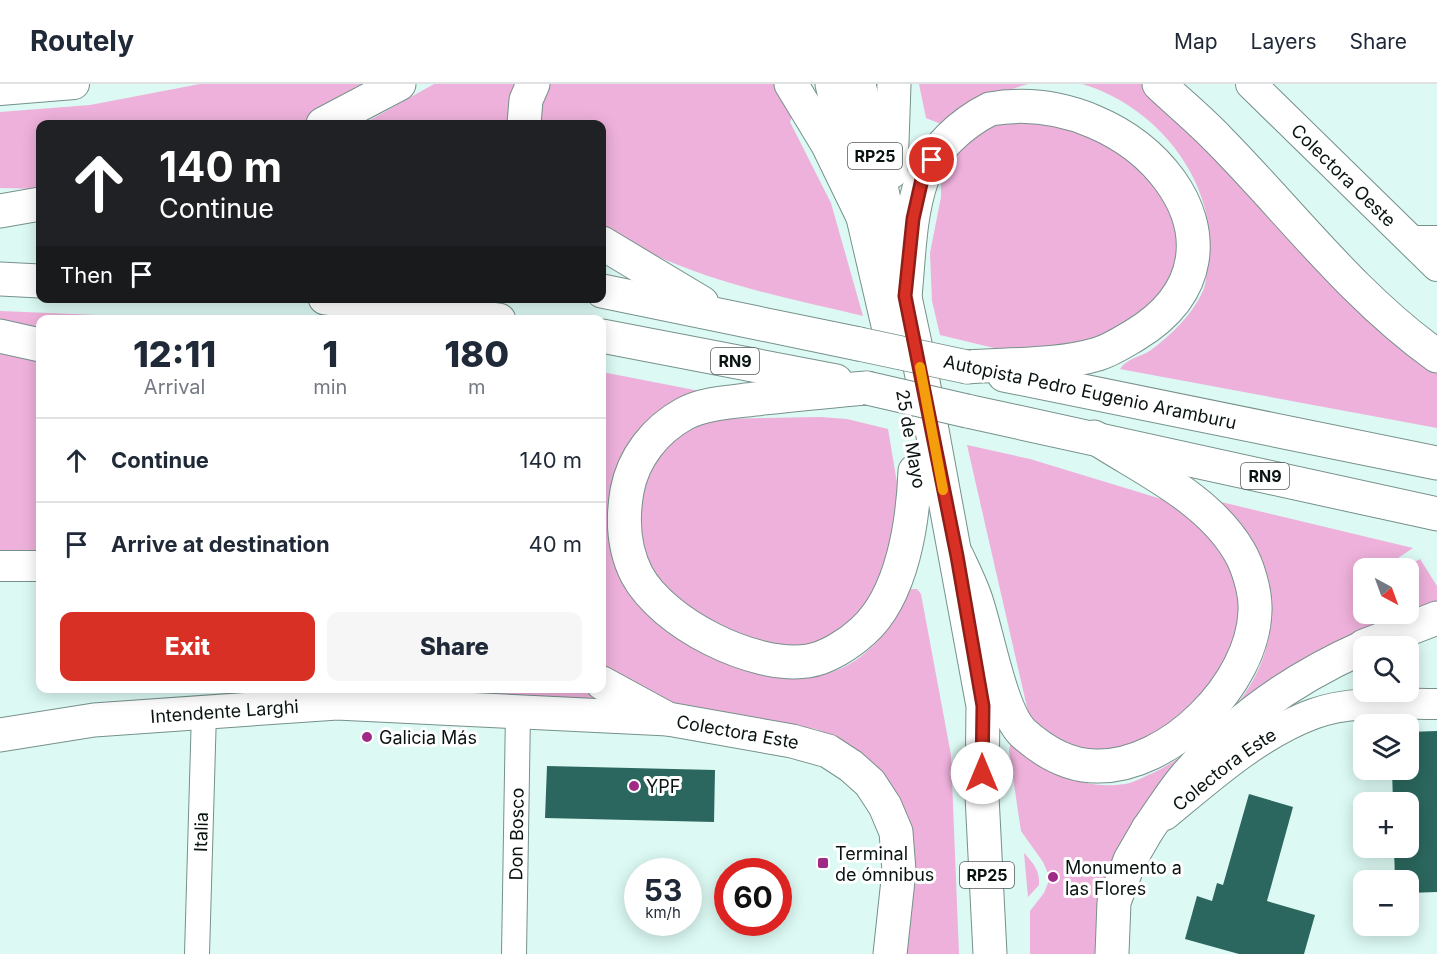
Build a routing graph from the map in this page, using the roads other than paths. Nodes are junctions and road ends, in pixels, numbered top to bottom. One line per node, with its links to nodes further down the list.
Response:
1 (74, 84): 10 (street)
2 (399, 84): 11 (main road)
3 (533, 84): 12 (main road)
4 (791, 84): 15 (main road)
5 (832, 84): 15 (main road, 25 de Mayo / RP25)
6 (860, 84): 15 (main road, 25 de Mayo / RP25)
7 (894, 84): 15 (main road)
8 (1159, 84): 31 (main road)
9 (1251, 84): 18 (street, Colectora Oeste)
10 (0, 90)
11 (331, 120)
12 (524, 120)
13 (36, 205): 14 (main road)
14 (0, 211)
15 (876, 221): 24 (main road, 25 de Mayo / RP25); 36 (main road, 25 de Mayo / RP25)
16 (0, 222): 17 (main road)
17 (36, 225)
18 (1422, 238): 20 (street, Colectora Oeste)
19 (606, 245): 27 (main road)
20 (1437, 266)
21 (0, 279): 22 (main road)
22 (36, 281)
23 (606, 292): 27 (main road, Autopista Pedro Eugenio Aramburu / RN9)
24 (905, 296): 32 (main road); 38 (main road, 25 de Mayo / RP25)
25 (365, 303): 26 (main road)
26 (459, 315)
27 (724, 316): 32 (main road, Autopista Pedro Eugenio Aramburu / RN9, bridge)
28 (0, 336): 30 (main road)
29 (606, 337): 33 (main road, RN9)
30 (36, 344)
31 (1437, 356)
32 (967, 367): 35 (main road, Autopista Pedro Eugenio Aramburu / RN9)
33 (867, 388): 34 (main road, RN9, bridge); 36 (main road)
34 (1094, 437): 37 (main road, RN9); 38 (main road)
35 (1437, 463)
36 (915, 471): 52 (main road, 25 de Mayo / RP25)
37 (1437, 514)
38 (957, 556): 52 (main road, 25 de Mayo / RP25)
39 (0, 566): 40 (street)
40 (36, 566)
41 (1437, 618): 42 (main road)
42 (1392, 636)
43 (1353, 652): 53 (main road)
44 (606, 685): 50 (main road)
45 (250, 693): 48 (main road)
46 (330, 696): 48 (main road, Intendente Larghi); 49 (main road, Intendente Larghi)
47 (1437, 704): 53 (street, Colectora Este)
48 (204, 712): 51 (main road, Intendente Larghi); 54 (street, Italia)
49 (518, 714): 50 (main road, Intendente Larghi); 55 (street, Don Bosco)
50 (668, 719): 56 (main road, Colectora Este)
51 (0, 735)
52 (982, 796): 57 (main road, 25 de Mayo / RP25)
53 (1148, 829): 58 (main road, Colectora Este)
54 (197, 954)
55 (514, 954)
56 (890, 954)
57 (990, 954)
58 (1112, 954)

